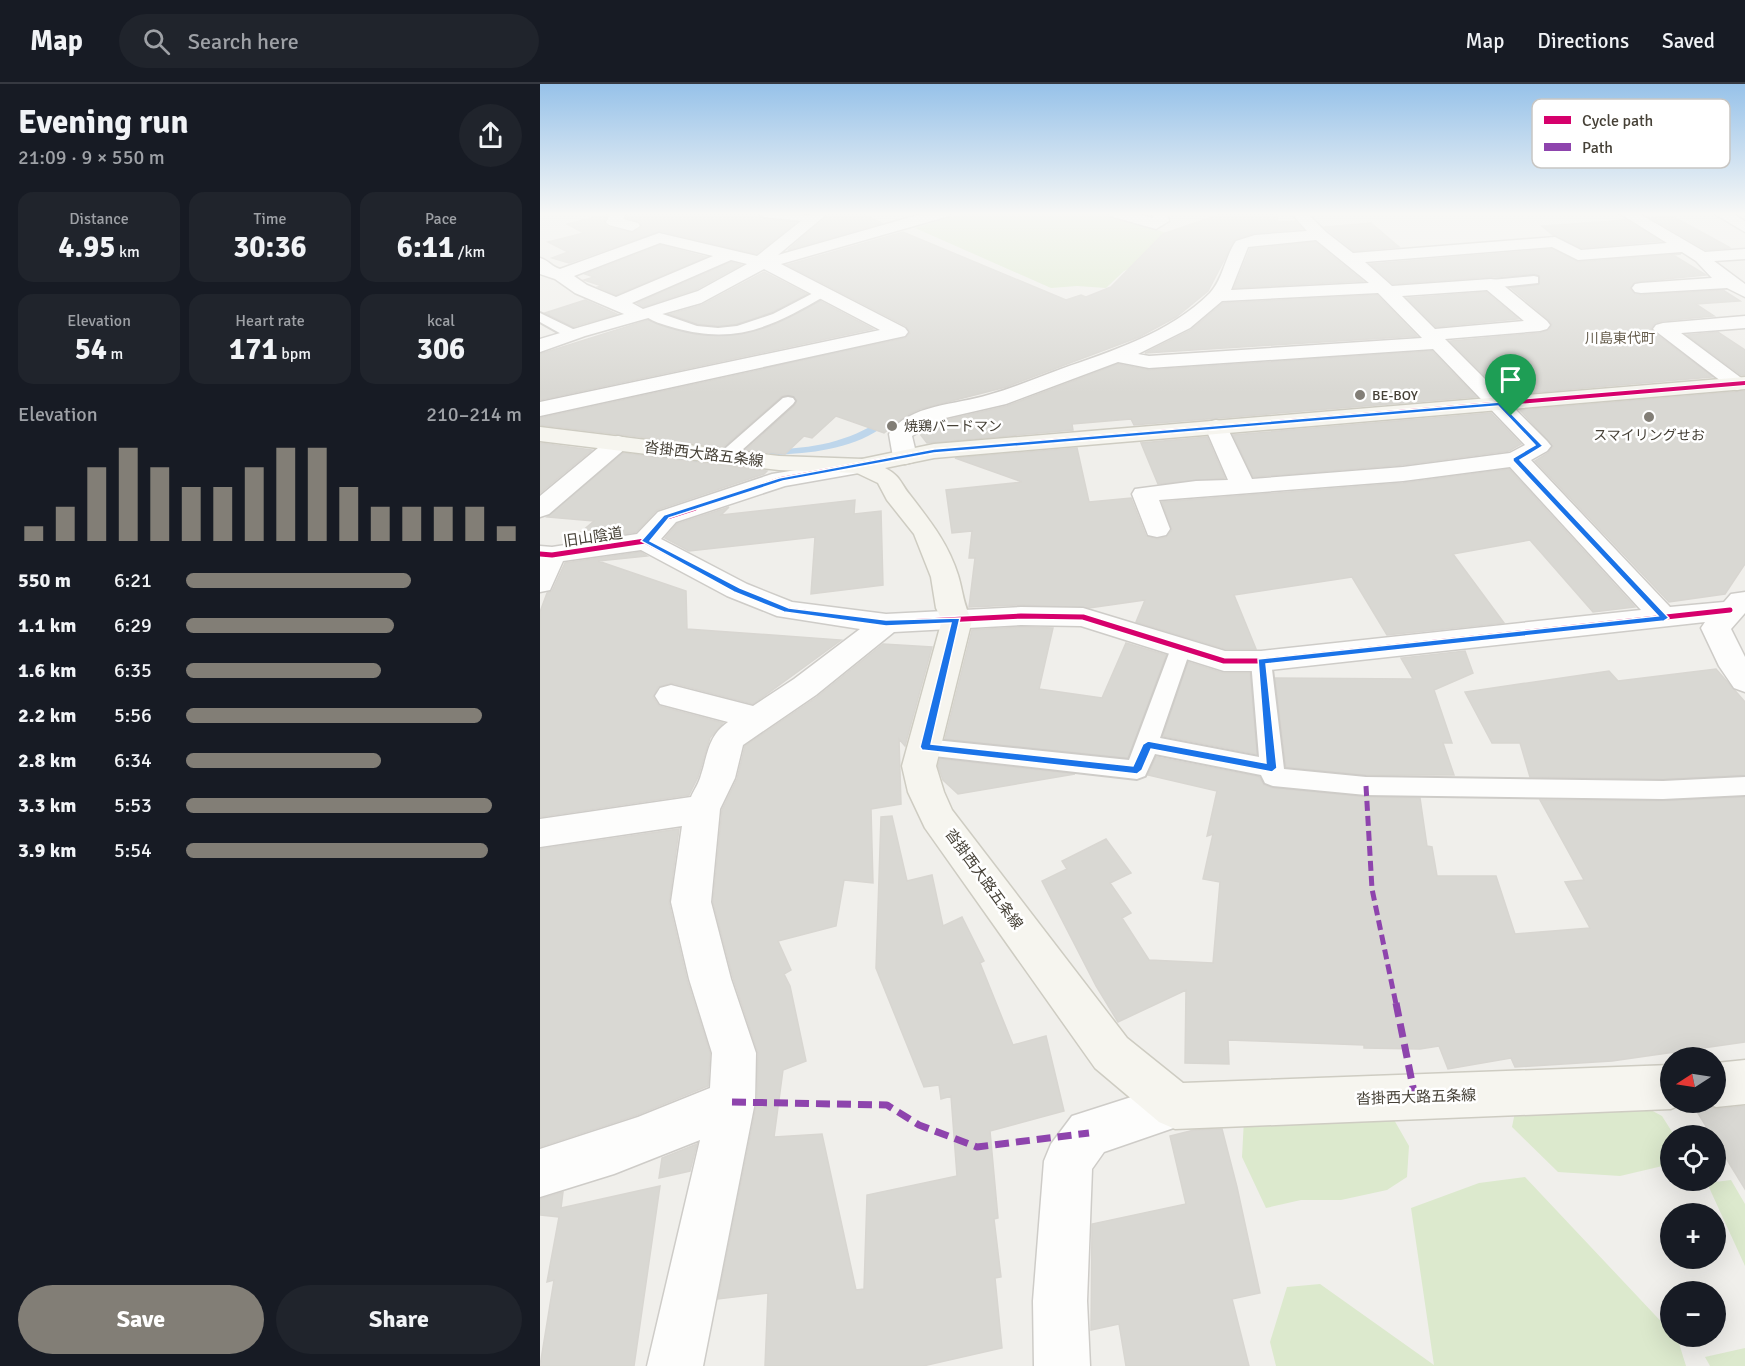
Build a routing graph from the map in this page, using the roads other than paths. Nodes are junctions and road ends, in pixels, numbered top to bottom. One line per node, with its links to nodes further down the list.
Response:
1 (553, 273): 15 (street)
2 (687, 273): 15 (street)
3 (739, 273): 16 (street)
4 (783, 273): 13 (street)
5 (1231, 273): 14 (street)
6 (1367, 273): 12 (street)
7 (1716, 273): 10 (street)
8 (1534, 280): 9 (lane)
9 (1491, 284): 12 (street); 20 (street)
10 (1738, 287): 11 (street)
11 (1641, 288)
12 (1386, 290): 14 (street); 20 (street)
13 (821, 293): 16 (lane); 26 (street)
14 (1217, 296): 22 (street)
15 (615, 304): 16 (street)
16 (644, 314): 19 (street)
17 (540, 317): 19 (lane)
18 (1745, 322): 23 (street)
19 (570, 333): 21 (street)
20 (1434, 339): 22 (street); 25 (street)
21 (540, 346)
22 (1117, 356): 31 (street)
23 (1741, 384): 25 (main road)
24 (788, 401): 30 (lane)
25 (1500, 404): 27 (main road); 32 (street)
26 (540, 409)
27 (1216, 427): 31 (main road); 34 (street)
28 (540, 434): 29 (main road, 沓掛西大路五条線)
29 (618, 443): 30 (main road, 沓掛西大路五条線); 35 (street)
30 (726, 456): 33 (main road, 沓掛西大路五条線)
31 (905, 457): 33 (main road)
32 (1516, 459): 34 (street); 41 (street)
33 (862, 466): 37 (street); 42 (main road, 沓掛西大路五条線)
34 (1244, 487): 36 (street)
35 (540, 509)
36 (1157, 529)
37 (645, 541): 38 (street, 旧山陰道); 43 (street, 旧山陰道)
38 (544, 555): 39 (street)
39 (540, 584)
40 (1737, 604): 41 (street, 旧山陰道); 46 (street)
41 (1664, 618): 45 (street, 旧山陰道)
42 (957, 620): 43 (street, 旧山陰道); 44 (street, 旧山陰道); 50 (main road, 沓掛西大路五条線)
43 (886, 623): 48 (street)
44 (1182, 648): 45 (street, 旧山陰道); 49 (lane)
45 (1261, 661): 51 (lane)
46 (1741, 671)
47 (671, 696): 48 (street)
48 (758, 719): 53 (street)
49 (1148, 744): 50 (lane); 51 (lane)
50 (925, 747): 59 (main road, 沓掛西大路五条線)
51 (1272, 768): 52 (lane)
52 (1745, 786)
53 (702, 809): 54 (street); 58 (street)
54 (540, 833)
55 (1745, 1082): 56 (main road)
56 (1726, 1084)
57 (1660, 1087): 59 (main road, 沓掛西大路五条線)
58 (732, 1102): 60 (street); 61 (street)
59 (1175, 1106): 62 (street)
60 (540, 1173)
61 (675, 1366)
62 (1062, 1366)

